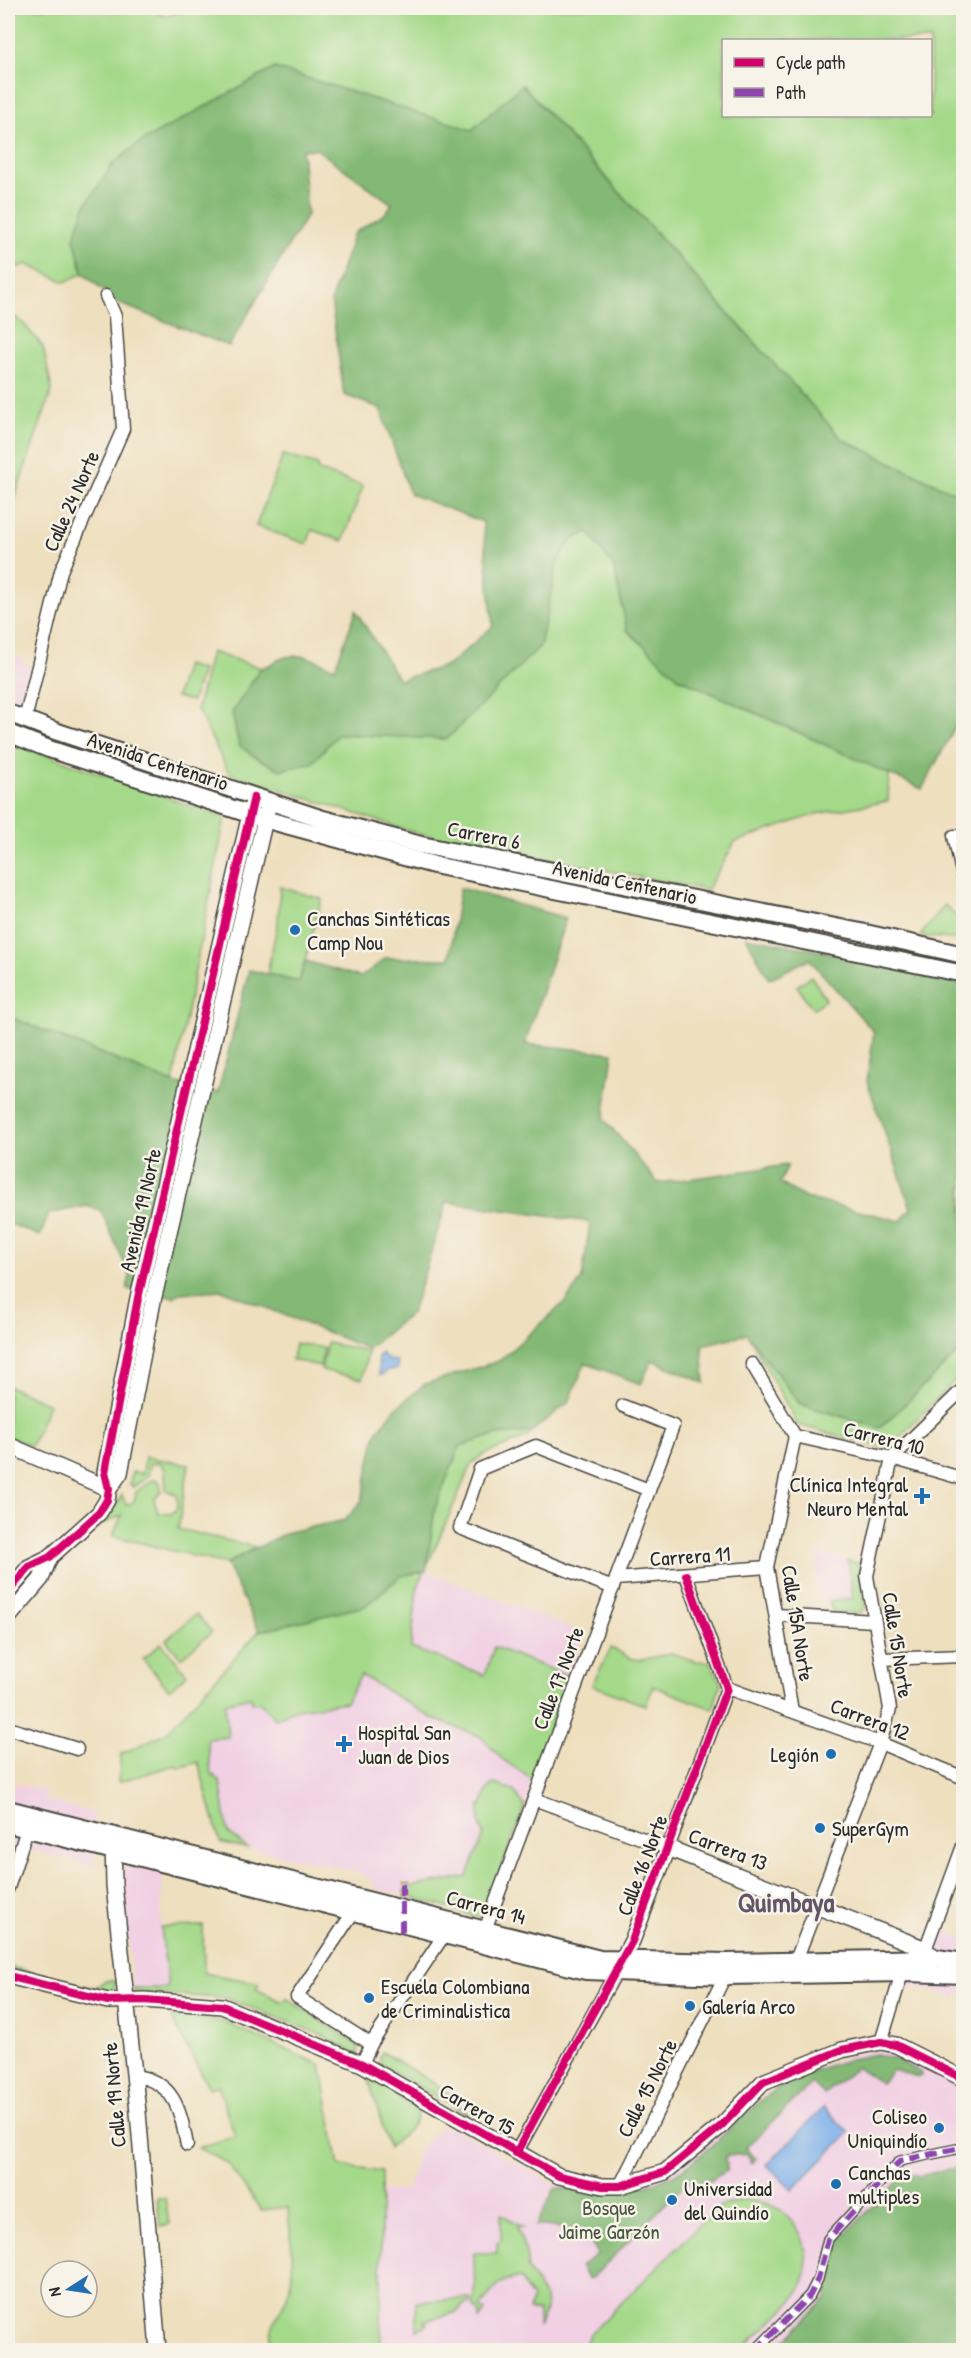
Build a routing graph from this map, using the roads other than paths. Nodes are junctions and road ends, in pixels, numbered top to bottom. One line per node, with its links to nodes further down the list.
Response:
1 (106, 296): 3 (street, Calle 24 Norte)
2 (8, 713): 3 (main road, Carrera 6)
3 (25, 720): 5 (main road, Carrera 6)
4 (8, 732): 6 (main road, Avenida Centenario)
5 (261, 799): 6 (street, Avenida 19 Norte); 9 (main road, Carrera 6)
6 (257, 816): 10 (main road, Avenida Centenario); 11 (street, Avenida 19 Norte); 11 (street, Avenida 19 Norte)
7 (963, 837): 8 (street)
8 (963, 881)
9 (963, 955)
10 (963, 974)
11 (146, 1300): 19 (street, Avenida 19 Norte)
12 (752, 1364): 15 (street)
13 (963, 1388): 17 (street)
14 (623, 1406): 20 (street, Calle 17 Norte)
15 (795, 1436): 17 (street, Carrera 10); 22 (street, Calle 15A Norte)
16 (8, 1445): 19 (street)
17 (892, 1458): 18 (street, Carrera 10); 28 (street, Calle 15 Norte)
18 (963, 1479)
19 (109, 1489): 21 (street, Avenida 19 Norte)
20 (649, 1490): 24 (street, Calle 17 Norte); 24 (street, Carrera 11)
21 (50, 1557): 25 (street, Avenida 19 Norte); 27 (street, Avenida 19 Norte)
22 (766, 1567): 23 (street, Carrera 11); 26 (street, Calle 15A Norte)
23 (686, 1575): 24 (street, Carrera 11); 31 (street)
24 (614, 1583): 37 (street, Calle 17 Norte)
25 (8, 1592)
26 (776, 1615): 28 (street); 32 (street, Calle 15A Norte)
27 (8, 1618)
28 (874, 1621): 30 (street, Calle 15 Norte)
29 (963, 1656): 30 (street)
30 (881, 1659): 34 (street, Calle 15 Norte)
31 (727, 1688): 32 (street, Carrera 12); 43 (street, Calle 16 Norte)
32 (792, 1711): 34 (street, Carrera 12)
33 (8, 1728): 35 (street)
34 (879, 1743): 36 (street, Carrera 12); 45 (street, Calle 15 Norte)
35 (77, 1749)
36 (963, 1778)
37 (534, 1799): 43 (street, Carrera 13); 48 (street, Calle 17 Norte)
38 (8, 1809): 41 (main road, Carrera 14)
39 (8, 1824): 40 (main road, Carrera 14)
40 (27, 1829): 41 (main road, Carrera 14); 44 (street)
41 (112, 1843): 46 (main road, Carrera 14); 48 (main road, Carrera 14); 57 (street, Calle 19 Norte)
42 (963, 1844): 49 (street)
43 (668, 1848): 45 (street, Carrera 13); 52 (street, Calle 16 Norte)
44 (8, 1888)
45 (817, 1907): 49 (street, Carrera 13); 50 (street, Calle 15 Norte)
46 (354, 1911): 47 (main road, Carrera 14); 59 (street)
47 (444, 1935): 48 (main road, Carrera 14); 59 (street)
48 (482, 1937): 52 (main road, Carrera 14)
49 (931, 1954): 50 (main road, Carrera 14); 51 (main road, Carrera 14)
50 (796, 1960): 52 (main road, Carrera 14)
51 (963, 1962)
52 (618, 1967): 56 (main road, Carrera 14); 65 (street, Calle 16 Norte)
53 (902, 1973): 54 (main road, Carrera 14); 56 (main road, Carrera 14); 58 (street)
54 (963, 1975)
55 (8, 1976): 57 (street, Carrera 15)
56 (725, 1976): 66 (street, Calle 15 Norte)
57 (126, 2001): 60 (street, Carrera 15); 61 (street, Calle 19 Norte)
58 (881, 2042): 62 (street); 66 (street, Carrera 15)
59 (370, 2044): 60 (street)
60 (362, 2064): 65 (street, Carrera 15)
61 (134, 2076): 63 (street); 67 (street, Calle 19 Norte)
62 (963, 2079)
63 (187, 2145)
64 (956, 2149): 68 (street)
65 (516, 2153): 66 (street, Carrera 15)
66 (620, 2186)
67 (158, 2350)
68 (756, 2350)

